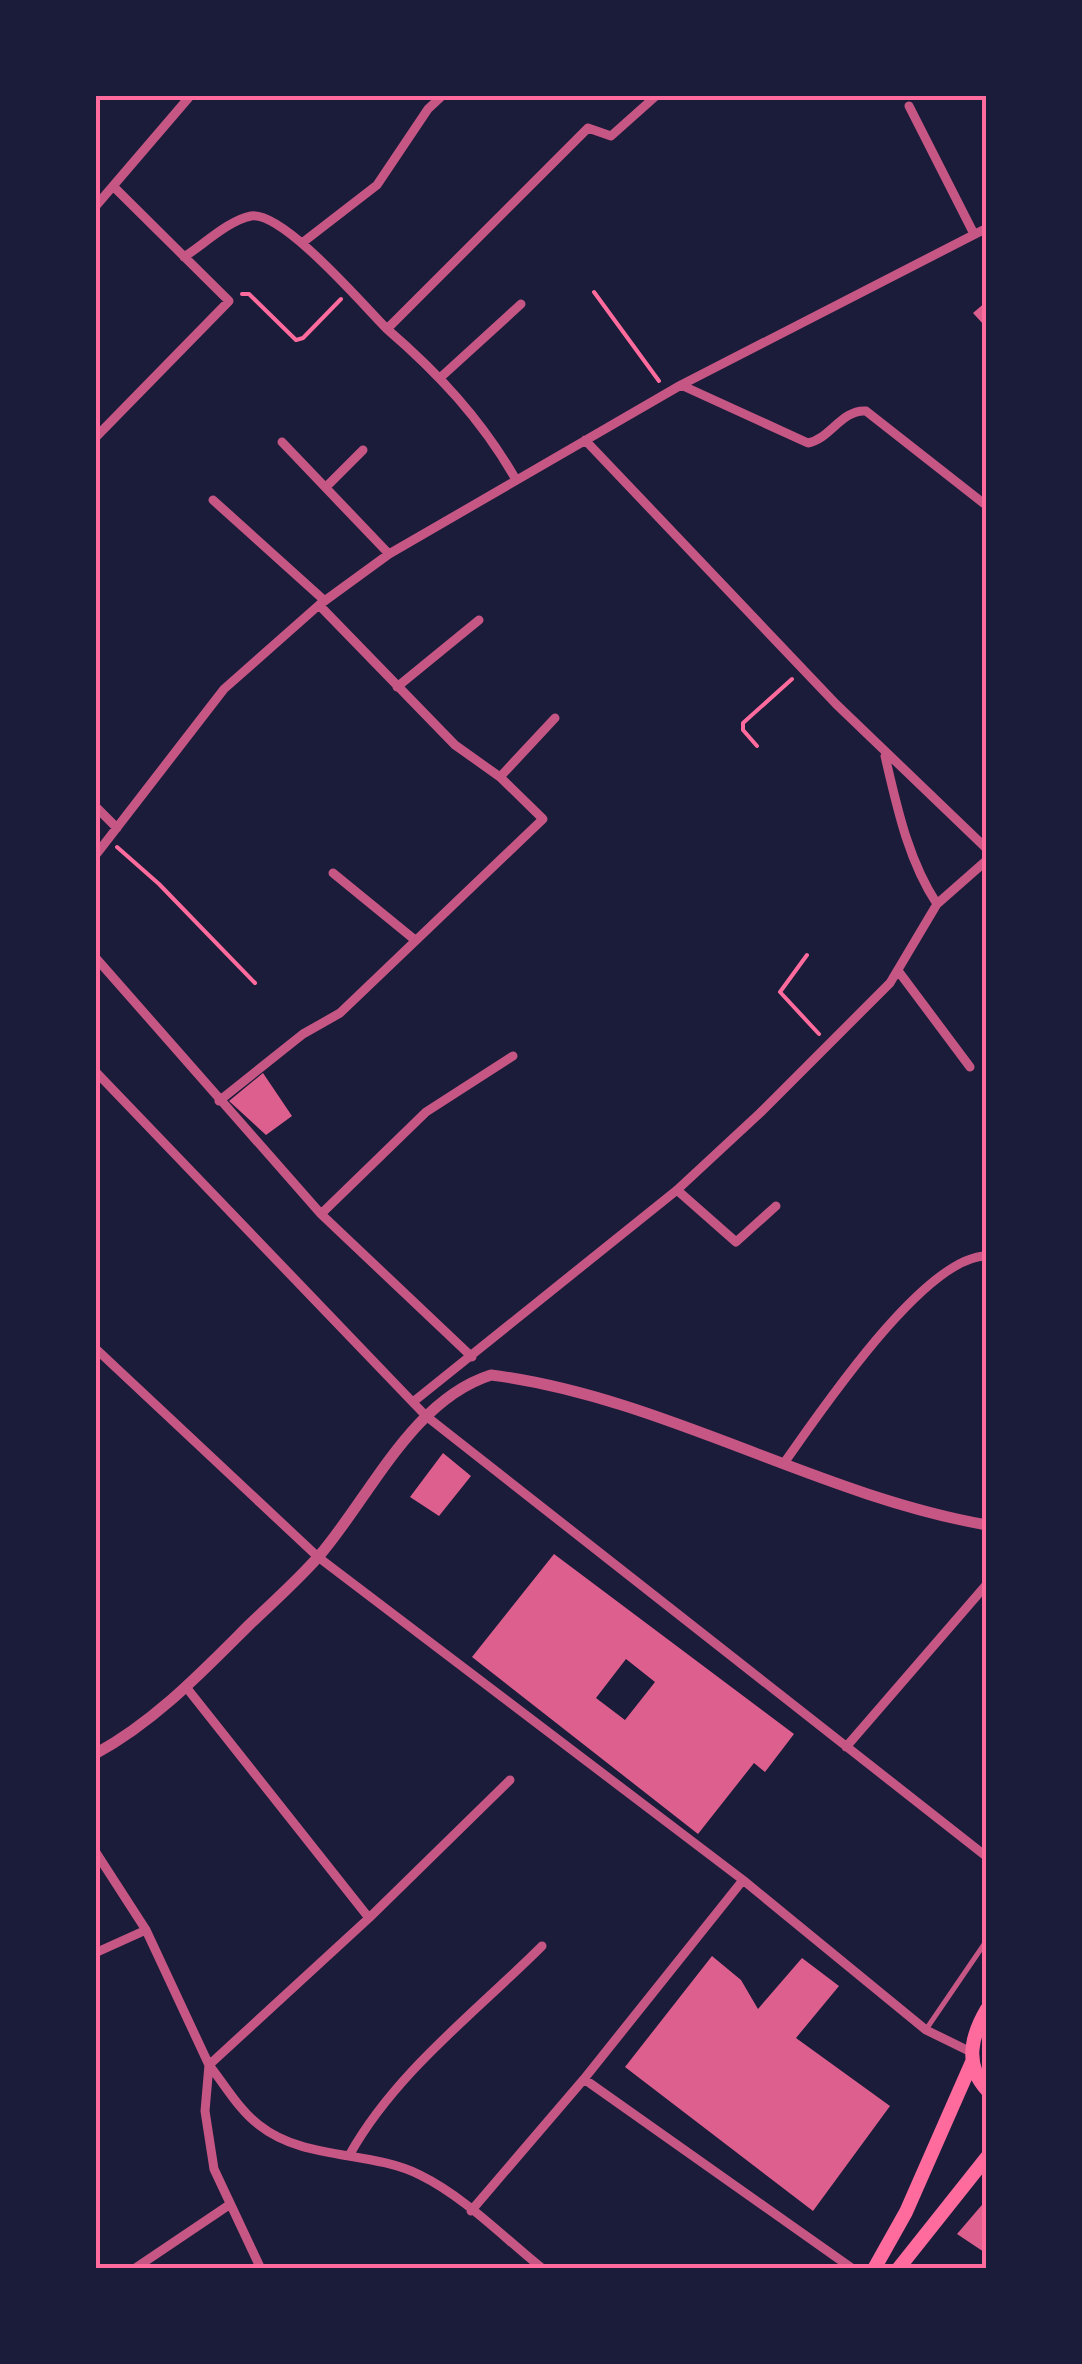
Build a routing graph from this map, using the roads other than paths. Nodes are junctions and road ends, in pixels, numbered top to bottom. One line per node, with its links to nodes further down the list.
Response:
1 (191, 95): 5 (street)
2 (442, 95): 9 (street)
3 (657, 95): 12 (street)
4 (908, 106): 8 (street)
5 (116, 188): 6 (street); 10 (street)
6 (95, 207)
7 (987, 228): 8 (street)
8 (973, 232): 14 (street)
9 (302, 243): 10 (street); 12 (street)
10 (184, 257): 15 (street)
11 (521, 304): 13 (street)
12 (387, 328): 13 (street)
13 (441, 377): 19 (street)
14 (681, 385): 16 (street); 22 (street)
15 (95, 438)
16 (585, 440): 19 (street); 28 (street)
17 (282, 442): 20 (street)
18 (362, 450): 20 (street)
19 (515, 478): 23 (street)
20 (326, 486): 23 (street)
21 (213, 500): 24 (street)
22 (987, 506)
23 (389, 554): 24 (street)
24 (322, 603): 26 (street); 31 (street)
25 (478, 620): 26 (street)
26 (396, 687): 29 (street)
27 (555, 718): 29 (street)
28 (884, 753): 32 (street); 36 (street)
29 (500, 777): 37 (street)
30 (95, 806): 31 (street)
31 (117, 828): 33 (street)
32 (987, 850)
33 (95, 856)
34 (987, 860): 36 (street)
35 (333, 874): 37 (street)
36 (937, 904): 39 (street)
37 (416, 940): 43 (street)
38 (95, 958): 43 (street)
39 (899, 972): 41 (street); 44 (street)
40 (513, 1056): 46 (street)
41 (970, 1067)
42 (95, 1071): 50 (street)
43 (219, 1101): 46 (street)
44 (678, 1190): 45 (street); 49 (street)
45 (776, 1206)
46 (321, 1214): 49 (street)
47 (987, 1256): 52 (street)
48 (95, 1348): 54 (street)
49 (472, 1357): 50 (street)
50 (413, 1402): 51 (street)
51 (426, 1416): 52 (street); 54 (street); 57 (street)
52 (784, 1462): 53 (street)
53 (987, 1525)
54 (318, 1557): 56 (street); 62 (street)
55 (987, 1584): 57 (street)
56 (186, 1687): 58 (street); 63 (street)
57 (846, 1746): 61 (street)
58 (95, 1754)
59 (510, 1780): 63 (street)
60 (95, 1851): 64 (street)
61 (987, 1857)
62 (742, 1880): 69 (street); 72 (street)
63 (370, 1918): 71 (street)
64 (146, 1930): 67 (street); 71 (street)
65 (987, 1940): 69 (lane)
66 (542, 1946): 74 (street)
67 (95, 1953)
68 (987, 2009): 70 (main road)
69 (926, 2030): 70 (street)
70 (972, 2057): 73 (main road); 82 (main road)
71 (210, 2065): 74 (street); 76 (street)
72 (584, 2079): 77 (street); 81 (street)
73 (987, 2090)
74 (350, 2154): 77 (street)
75 (987, 2157): 83 (main road)
76 (230, 2205): 78 (street); 79 (street)
77 (471, 2211): 80 (street)
78 (134, 2269)
79 (260, 2269)
80 (543, 2269)
81 (852, 2269)
82 (874, 2269)
83 (898, 2269)

